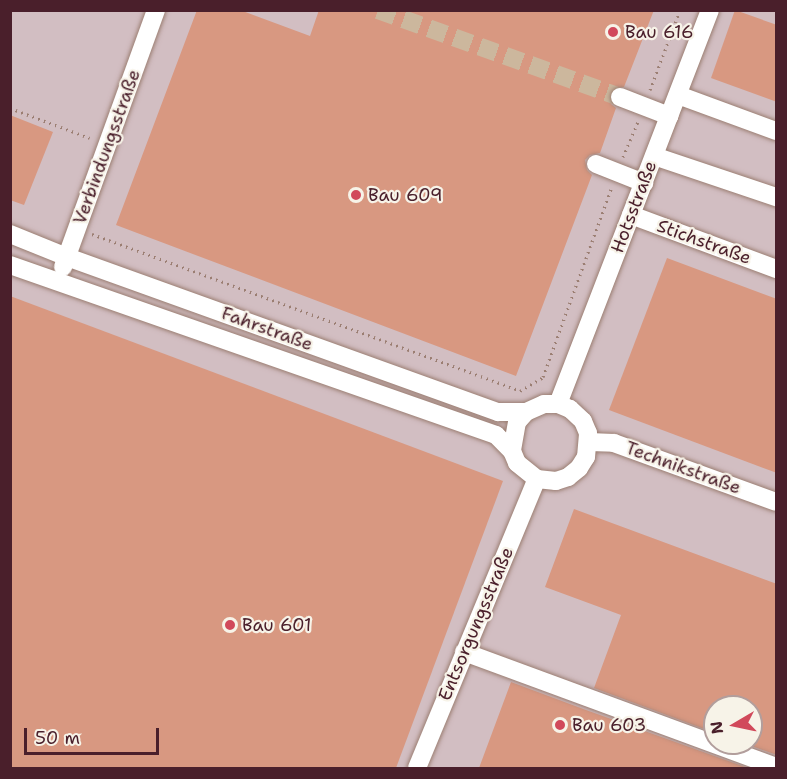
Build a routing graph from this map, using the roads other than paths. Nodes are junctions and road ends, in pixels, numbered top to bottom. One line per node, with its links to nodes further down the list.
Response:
1 (156, 10): 13 (lane, Verbindungsstraße)
2 (710, 10): 3 (lane, Hotsstraße)
3 (678, 95): 5 (lane, Hotsstraße); 6 (lane)
4 (620, 97): 5 (lane)
5 (669, 116): 7 (lane, Hotsstraße)
6 (777, 131)
7 (654, 156): 9 (lane, Hotsstraße); 10 (lane)
8 (596, 164): 9 (lane)
9 (644, 183): 11 (lane, Hotsstraße)
10 (777, 197)
11 (631, 215): 15 (lane, Stichstraße); 17 (lane, Hotsstraße)
12 (10, 234): 13 (lane, Fahrstraße)
13 (67, 257): 16 (lane, Verbindungsstraße); 18 (lane, Fahrstraße)
14 (10, 265): 16 (lane, Fahrstraße)
15 (777, 268)
16 (57, 283): 20 (lane, Fahrstraße)
17 (558, 404): 18 (lane); 19 (lane)
18 (526, 412): 20 (lane)
19 (589, 442): 21 (lane); 22 (lane, Technikstraße)
20 (512, 451): 21 (lane)
21 (537, 479): 23 (lane, Entsorgungsstraße)
22 (777, 502)
23 (464, 652): 24 (lane); 25 (lane, Entsorgungsstraße)
24 (777, 767)
25 (417, 768)

